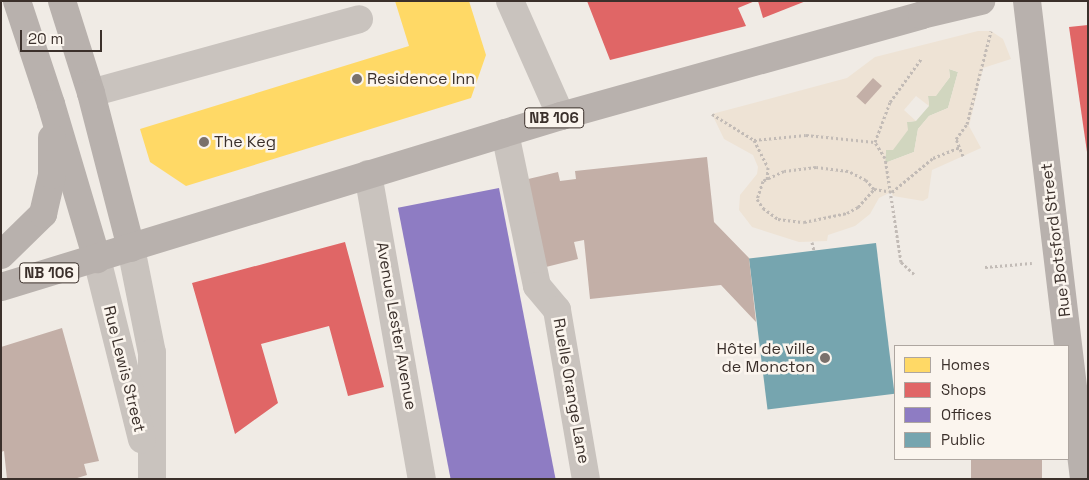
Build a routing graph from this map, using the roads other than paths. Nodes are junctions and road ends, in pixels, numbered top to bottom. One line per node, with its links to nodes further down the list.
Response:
1 (16, 1): 9 (main road)
2 (62, 1): 8 (main road)
3 (510, 1): 10 (street)
4 (981, 1): 6 (main road, NB 106)
5 (1027, 1): 17 (main road, Rue Botsford Street)
6 (919, 8): 10 (main road, NB 106)
7 (359, 19): 8 (street)
8 (91, 93): 13 (main road)
9 (51, 104): 14 (main road); 15 (main road)
10 (561, 116): 11 (main road, NB 106)
11 (505, 132): 12 (main road, NB 106); 21 (street, Ruelle Orange Lane)
12 (368, 174): 13 (main road, NB 106); 20 (street, Avenue Lester Avenue)
13 (131, 248): 15 (main road, NB 106); 19 (street, Rue Lewis Street)
14 (1, 255)
15 (96, 259): 16 (main road, NB 106); 19 (street, Rue Lewis Street)
16 (1, 287)
17 (1068, 345)
18 (1069, 353): 22 (main road, Rue Botsford Street)
19 (152, 479)
20 (422, 479)
21 (586, 479)
22 (1084, 479)

